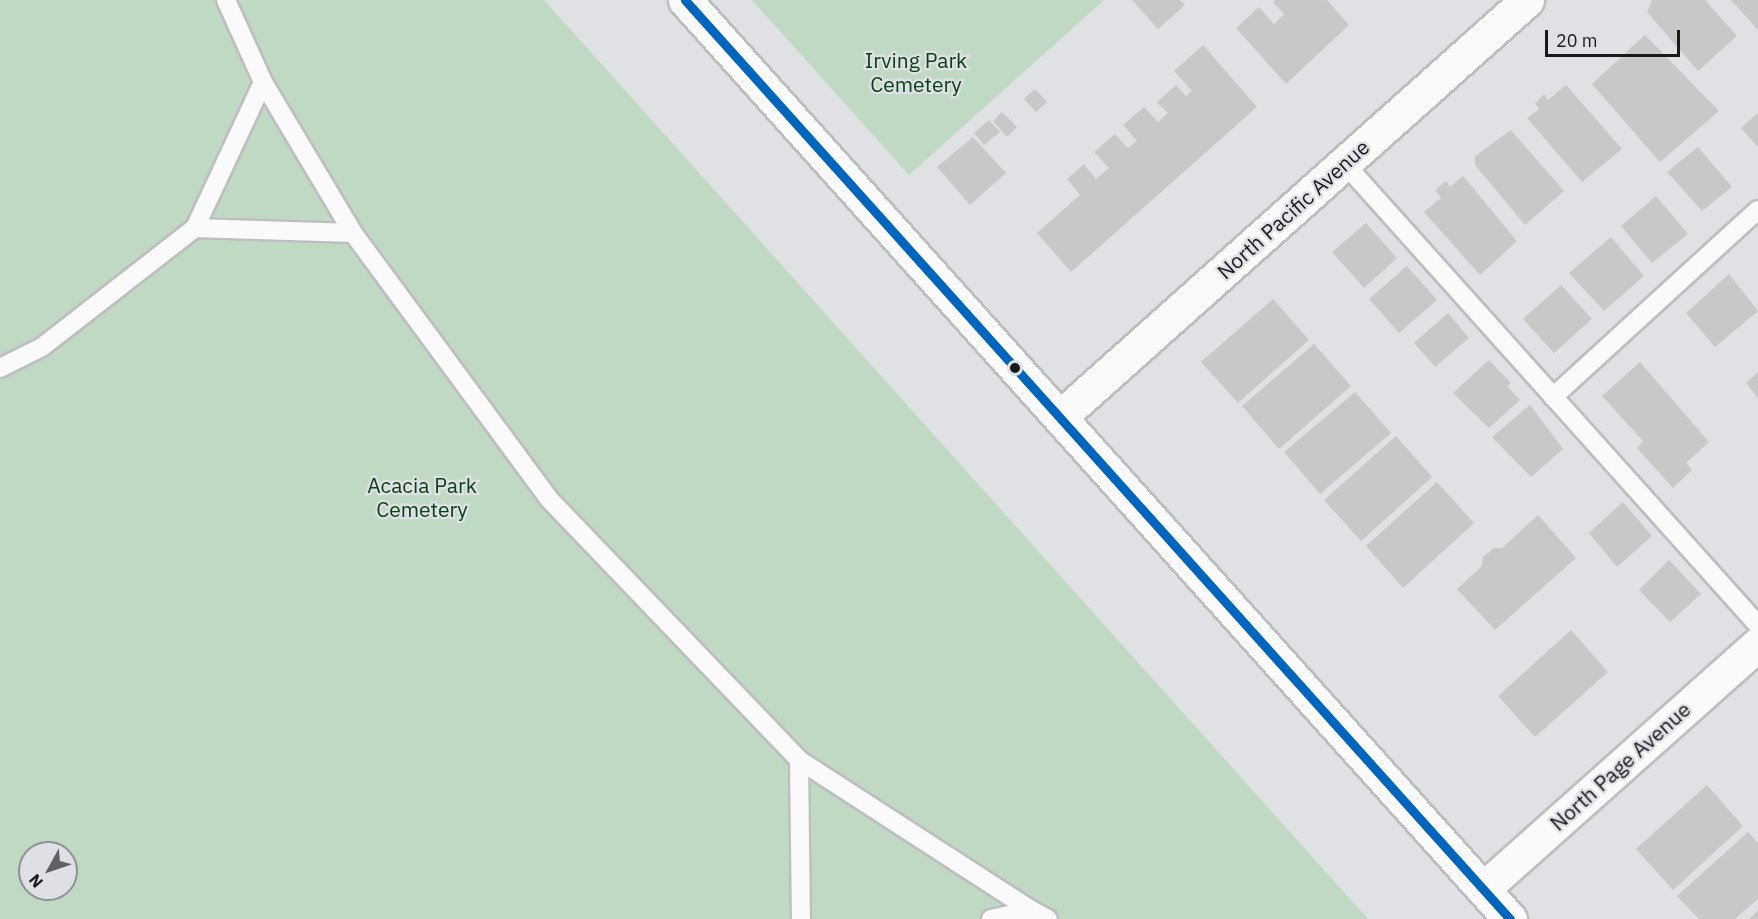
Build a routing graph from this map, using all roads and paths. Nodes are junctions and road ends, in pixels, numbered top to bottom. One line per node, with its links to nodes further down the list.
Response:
1 (226, 0): 4 (lane)
2 (685, 0): 11 (main road)
3 (1527, 0): 5 (main road, North Pacific Avenue)
4 (263, 82): 7 (lane); 8 (lane)
5 (1344, 164): 10 (lane); 11 (main road, North Pacific Avenue)
6 (1758, 210): 10 (lane)
7 (195, 228): 8 (lane); 9 (lane)
8 (353, 233): 14 (lane)
9 (0, 368)
10 (1553, 397): 12 (lane)
11 (1060, 417): 15 (main road)
12 (1758, 625)
13 (1758, 644): 15 (main road, North Page Avenue)
14 (799, 760): 16 (lane); 17 (lane)
15 (1483, 889): 20 (main road)
16 (1031, 910): 18 (lane); 19 (lane)
17 (801, 919)
18 (991, 919)
19 (1048, 919)
20 (1510, 919)

